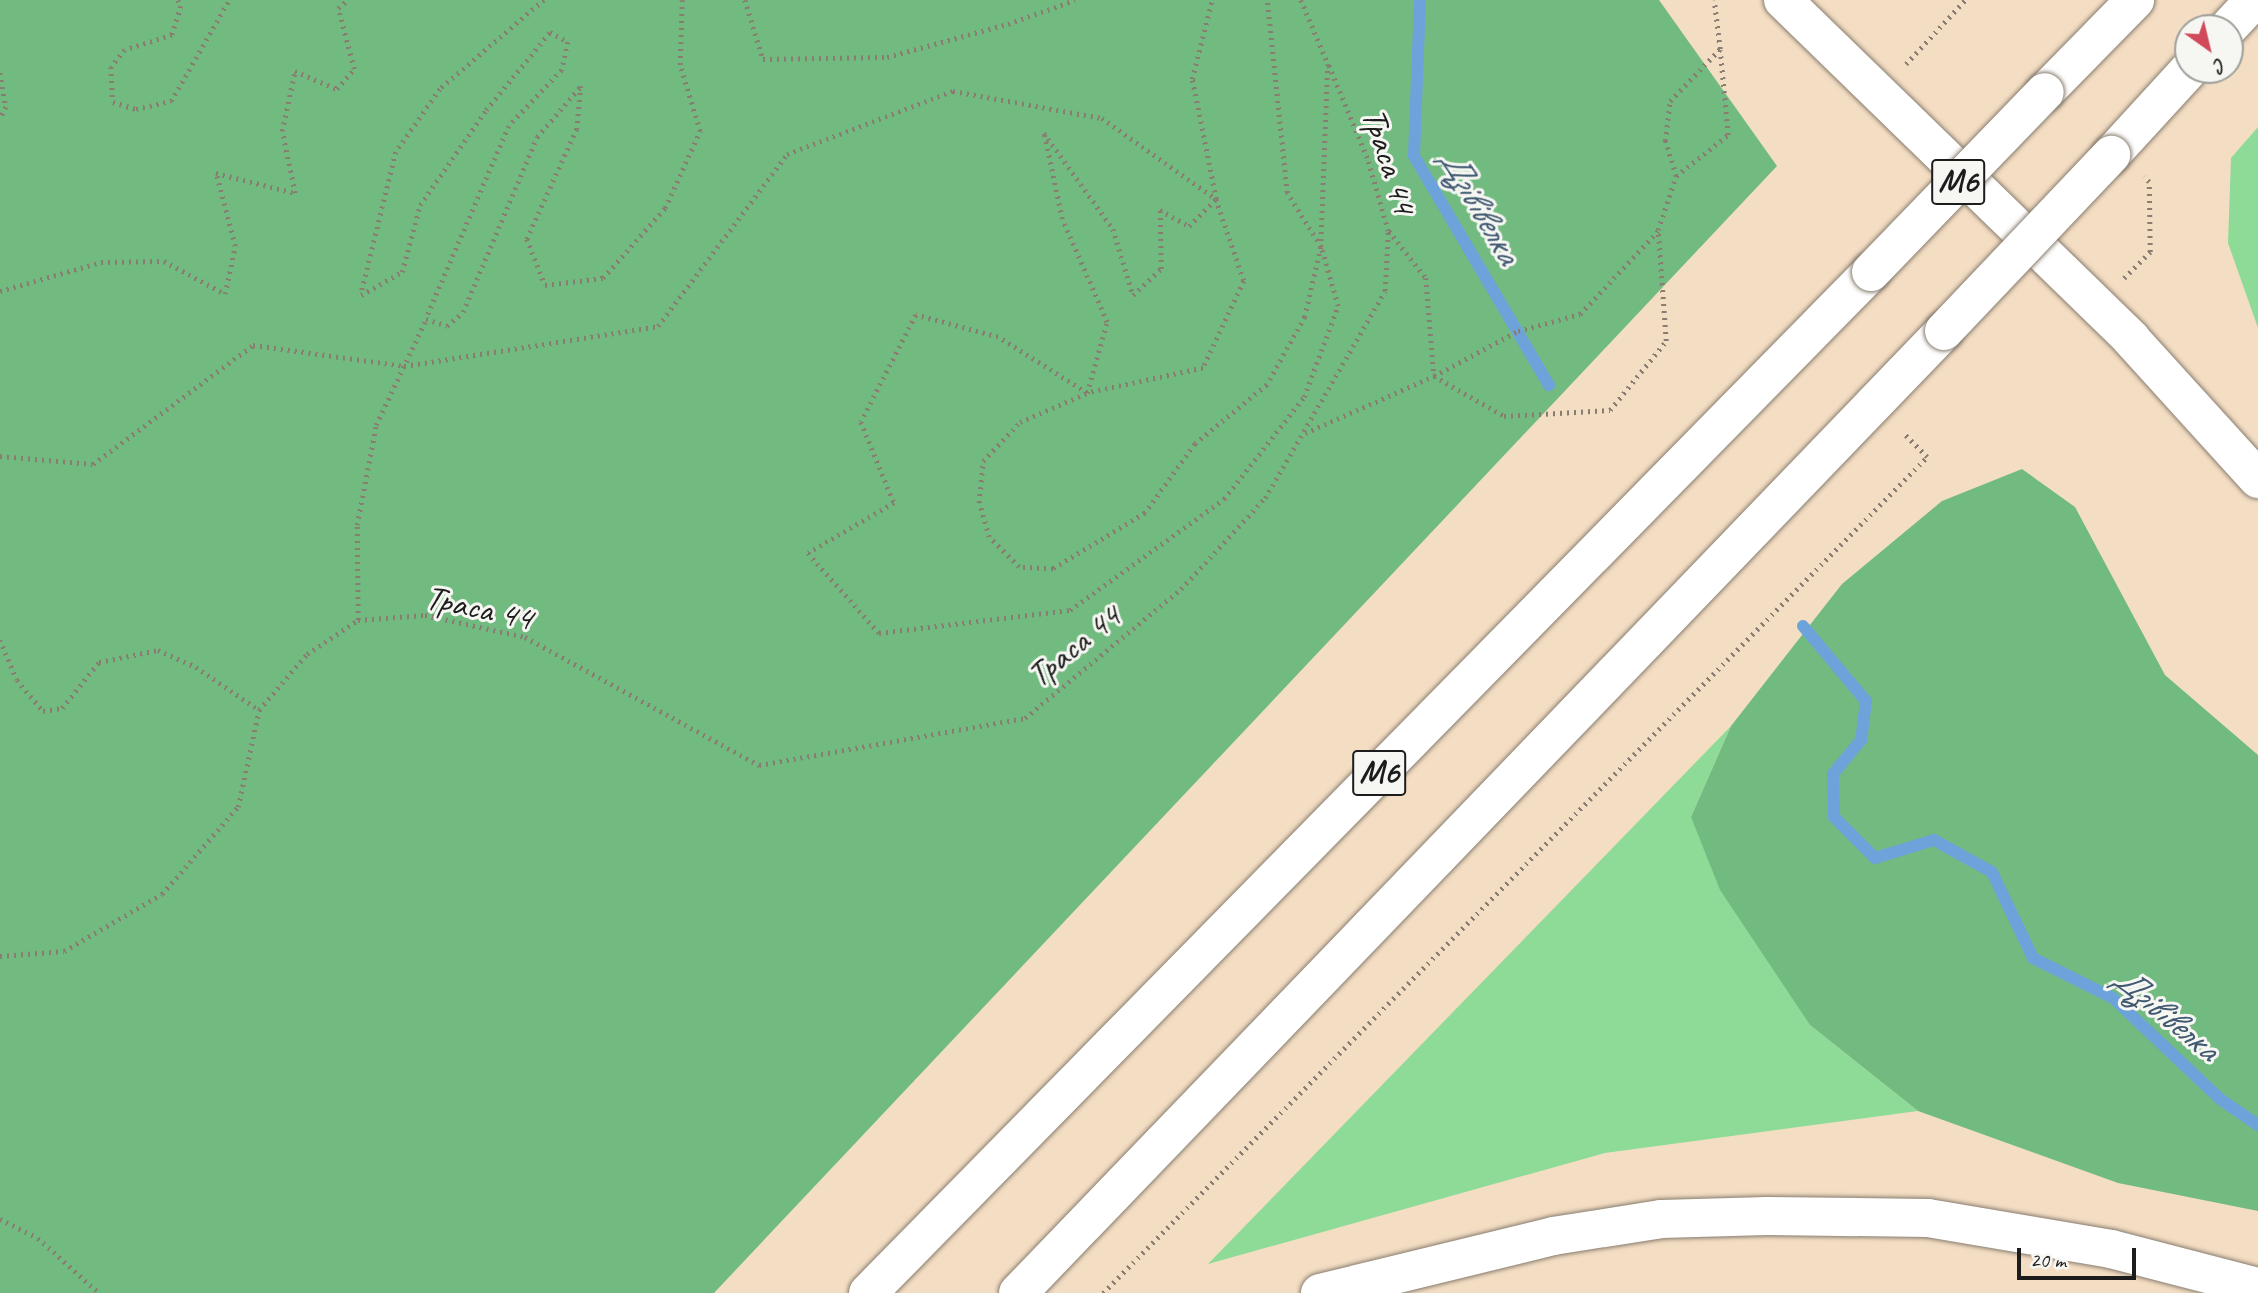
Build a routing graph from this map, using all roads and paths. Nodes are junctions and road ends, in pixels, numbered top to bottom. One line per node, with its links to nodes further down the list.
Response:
1 (178, 0): 2 (path)
2 (229, 0)
3 (348, 0): 28 (path)
4 (544, 0): 29 (path)
5 (681, 0): 29 (path)
6 (745, 0): 7 (path)
7 (1076, 0)
8 (1212, 0): 23 (path)
9 (1267, 0): 26 (path)
10 (1301, 0): 17 (path)
11 (1714, 0): 16 (path)
12 (1783, 0): 36 (highway)
13 (2135, 0): 44 (highway, М6, bridge)
14 (2254, 0): 15 (highway)
15 (2241, 14)
16 (1720, 49): 21 (path); 21 (path)
17 (1328, 64): 24 (path, Траса 44); 26 (path, Траса 44)
18 (0, 73): 20 (path)
19 (2176, 84): 45 (highway, М6, bridge)
20 (0, 119)
21 (1676, 176): 25 (path)
22 (2149, 182): 27 (path)
23 (1216, 200): 30 (path); 32 (path, Траса 44); 32 (path)
24 (1388, 230): 31 (path); 33 (path, Траса 44)
25 (1658, 230): 31 (path); 31 (path)
26 (1321, 247): 32 (path, Траса 44); 32 (path)
27 (2150, 252)
28 (0, 291)
29 (426, 319): 30 (path)
30 (404, 366): 35 (path); 37 (path)
31 (1434, 376): 33 (path)
32 (1087, 393)
33 (1305, 433): 37 (path, Траса 44)
34 (1910, 437): 46 (path)
35 (0, 456)
36 (2258, 479)
37 (358, 620): 39 (path, Траса 44)
38 (0, 640): 39 (path)
39 (259, 710): 40 (path, Траса 44)
40 (0, 956)
41 (0, 1219): 43 (path)
42 (2258, 1287): 47 (highway)
43 (99, 1293)
44 (868, 1293)
45 (1018, 1293)
46 (1103, 1293)
47 (1320, 1293)

